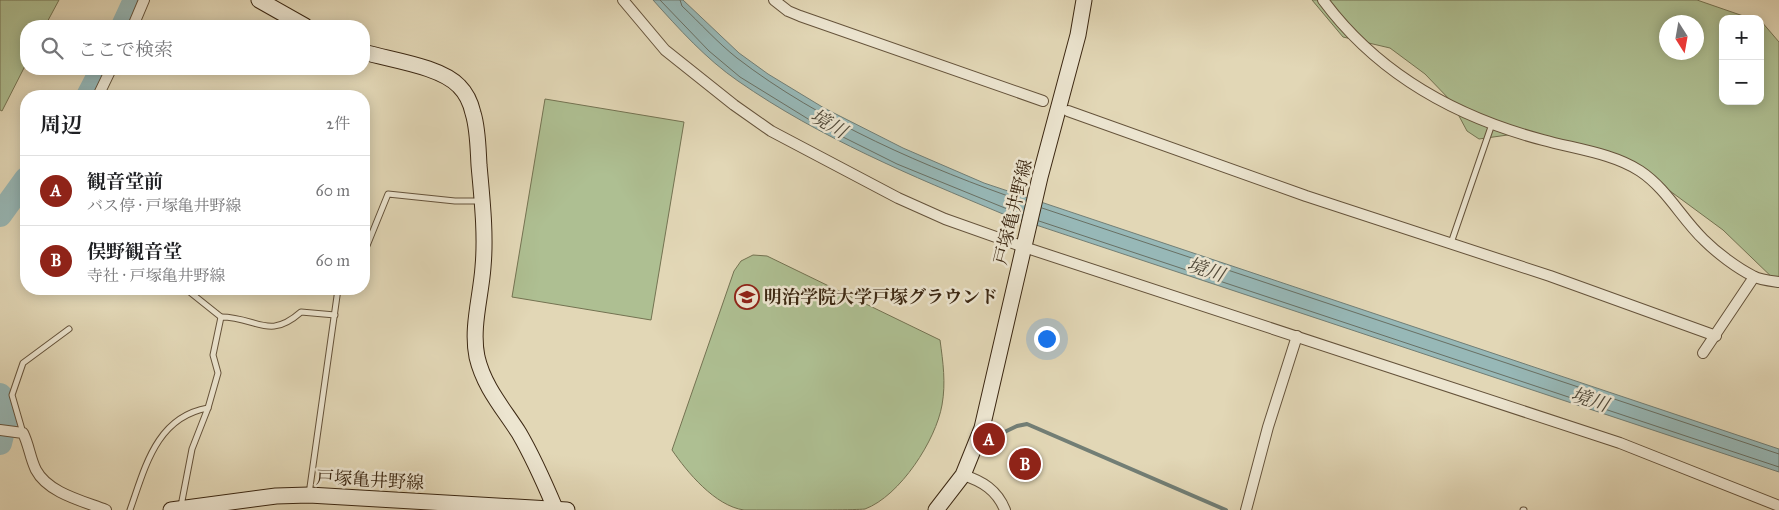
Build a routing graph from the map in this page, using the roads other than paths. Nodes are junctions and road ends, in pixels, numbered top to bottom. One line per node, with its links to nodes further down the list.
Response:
1 (144, 0): 7 (street)
2 (260, 0): 8 (main road)
3 (623, 0): 18 (street)
4 (774, 0): 12 (street)
5 (1084, 0): 18 (main road, 戸塚亀井野線)
6 (1324, 0): 14 (street)
7 (136, 20)
8 (295, 20)
9 (370, 54): 15 (main road)
10 (108, 75): 11 (street)
11 (101, 90)
12 (1043, 101)
13 (1068, 111): 17 (street)
14 (1492, 124): 17 (lane); 19 (street)
15 (482, 201): 16 (lane); 36 (main road)
16 (370, 238)
17 (1450, 243): 27 (street)
18 (1024, 244): 26 (street); 32 (main road, 戸塚亀井野線)
19 (1754, 277): 20 (street); 27 (street)
20 (1779, 282)
21 (194, 295): 24 (lane)
22 (337, 295): 23 (lane)
23 (335, 315): 24 (lane); 33 (lane)
24 (221, 317): 29 (lane)
25 (68, 330): 31 (lane)
26 (1298, 336): 34 (street); 41 (street)
27 (1716, 336): 28 (street)
28 (1703, 353)
29 (208, 408): 35 (lane); 38 (lane)
30 (0, 430): 31 (street)
31 (21, 432): 37 (street)
32 (963, 476): 39 (main road, 戸塚亀井野線); 40 (street)
33 (309, 495): 35 (main road, 戸塚亀井野線); 36 (main road, 戸塚亀井野線)
34 (1779, 506)
35 (176, 509)
36 (560, 509)
37 (106, 510)
38 (130, 510)
39 (936, 510)
40 (1005, 510)
41 (1246, 510)

